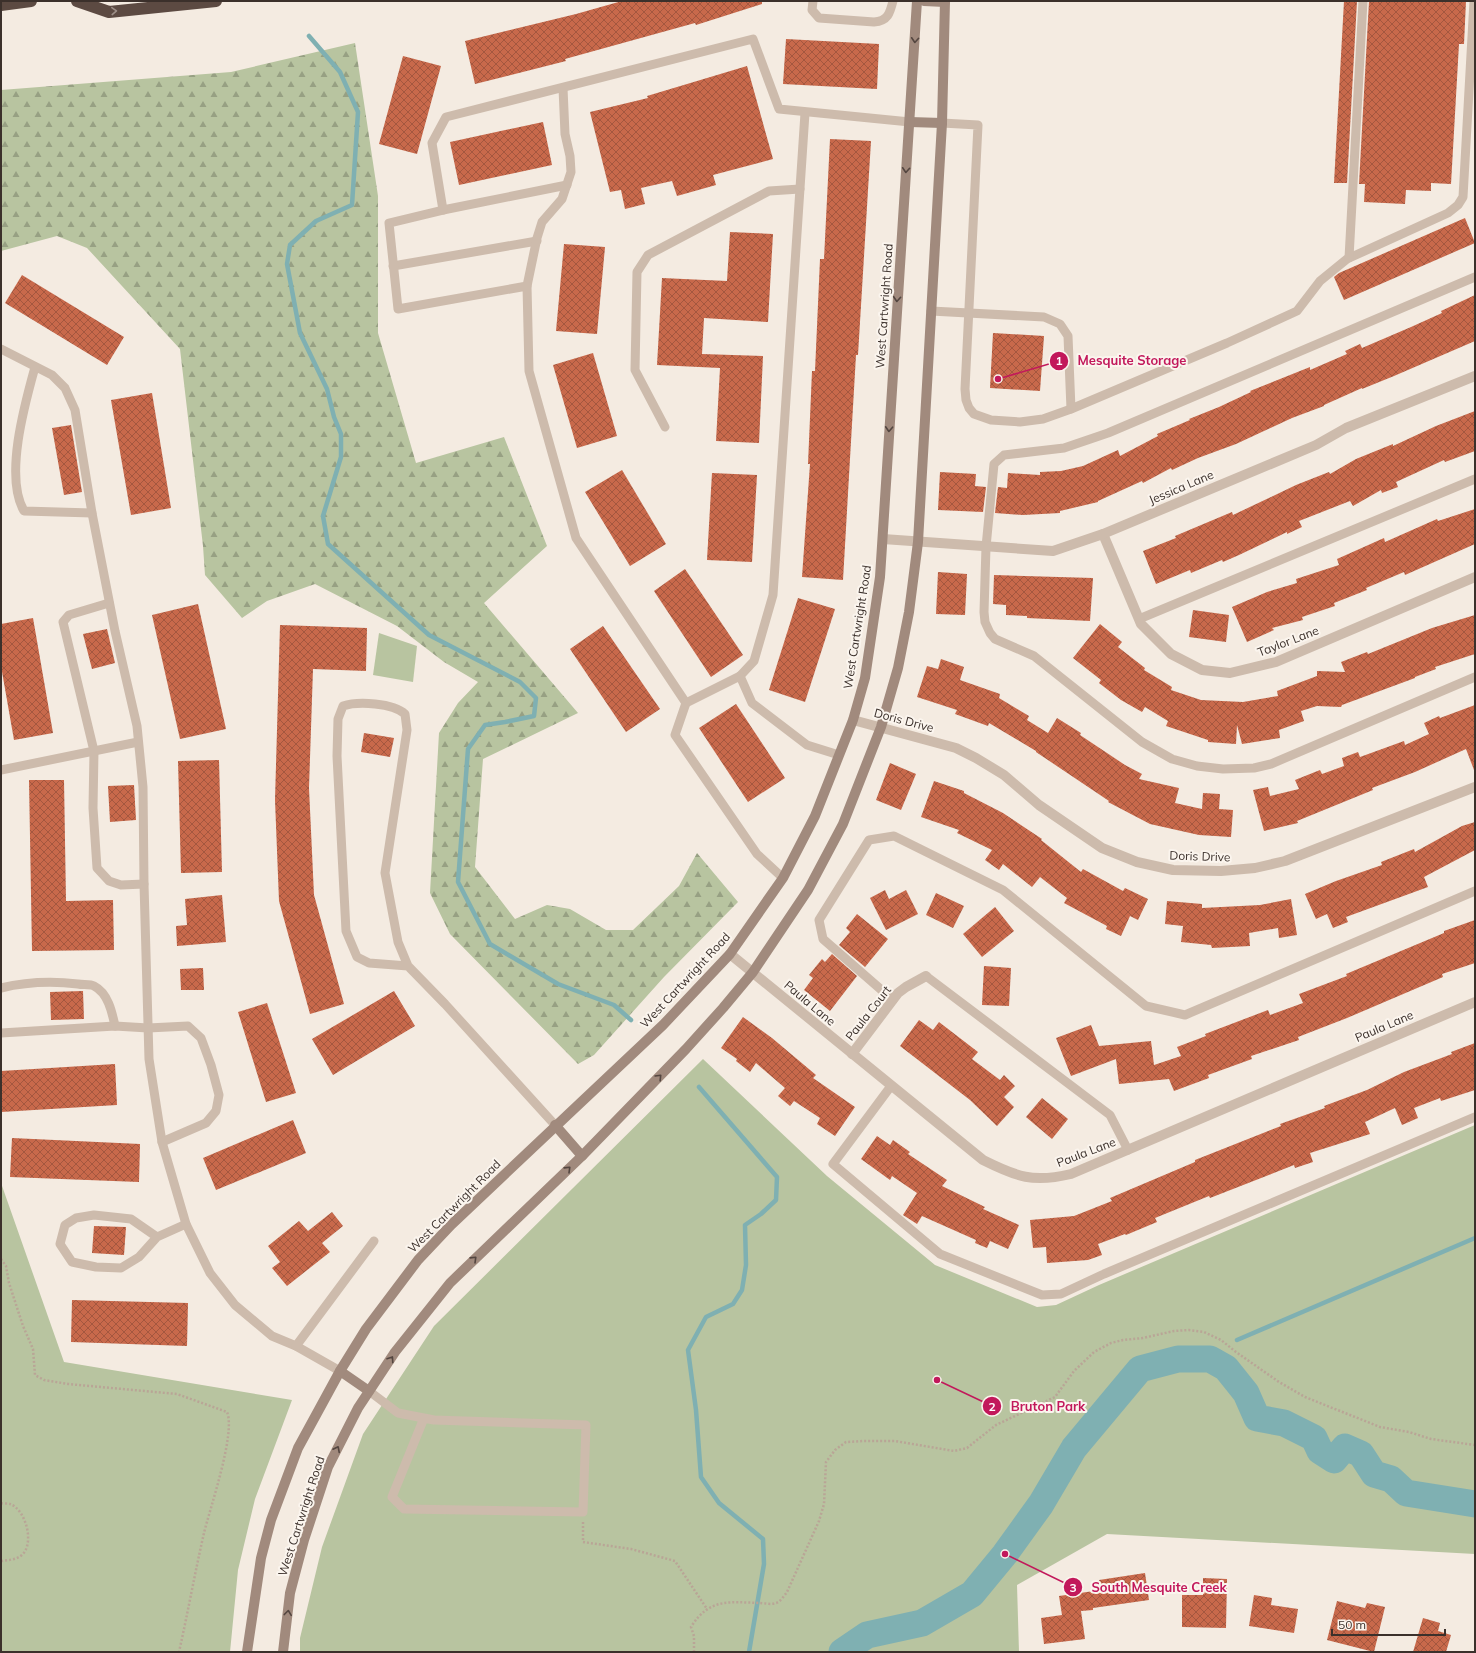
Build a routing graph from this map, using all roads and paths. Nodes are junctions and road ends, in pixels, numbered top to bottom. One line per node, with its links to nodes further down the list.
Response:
1 (31, 1): 11 (highway)
2 (77, 1): 3 (highway, one-way to 3)
3 (216, 1)
4 (813, 1): 5 (lane)
5 (893, 1)
6 (917, 1): 14 (main road, West Cartwright Road, one-way to 14)
7 (924, 1): 10 (main road)
8 (1363, 1): 20 (lane)
9 (1474, 1): 20 (lane)
10 (945, 2): 15 (main road, West Cartwright Road)
11 (1, 5)
12 (563, 88): 13 (lane); 16 (lane); 18 (lane)
13 (805, 112): 14 (lane); 17 (lane)
14 (910, 122): 15 (main road); 34 (main road, West Cartwright Road, one-way to 34)
15 (942, 123): 24 (main road, West Cartwright Road); 25 (lane)
16 (567, 185): 18 (lane); 19 (lane)
17 (800, 189): 30 (lane); 40 (lane)
18 (443, 210): 21 (lane)
19 (537, 241): 21 (lane); 23 (lane)
20 (1349, 258): 29 (lane)
21 (393, 266): 23 (lane)
22 (1475, 277): 36 (lane)
23 (527, 286): 42 (lane)
24 (931, 311): 25 (lane); 35 (main road, West Cartwright Road)
25 (969, 313): 29 (lane); 29 (lane)
26 (1, 349): 27 (lane)
27 (35, 367): 32 (lane); 32 (lane)
28 (1475, 376): 33 (street, Jessica Lane)
29 (1071, 409)
30 (665, 427)
31 (1475, 479): 39 (lane)
32 (92, 513): 38 (lane)
33 (1103, 534): 36 (street, Jessica Lane); 39 (street, Taylor Lane)
34 (883, 539): 35 (street, Jessica Lane); 43 (main road, West Cartwright Road)
35 (918, 542): 36 (street, Jessica Lane); 44 (main road, West Cartwright Road)
36 (986, 547): 41 (lane)
37 (1475, 577): 39 (street, Taylor Lane)
38 (109, 603): 45 (lane); 46 (lane)
39 (1139, 619)
40 (740, 676): 42 (lane); 47 (lane)
41 (1475, 677)
42 (686, 703): 50 (lane)
43 (853, 720): 44 (street, Doris Drive); 47 (main road, West Cartwright Road)
44 (881, 727): 49 (street, Doris Drive); 55 (main road, West Cartwright Road)
45 (138, 742): 46 (lane); 51 (lane)
46 (94, 751): 48 (lane); 51 (lane)
47 (839, 755): 50 (main road, West Cartwright Road)
48 (1, 770)
49 (1475, 787)
50 (783, 878): 53 (main road, West Cartwright Road)
51 (144, 884): 61 (lane)
52 (1475, 891): 58 (lane)
53 (730, 954): 55 (street, Paula Lane); 66 (main road, West Cartwright Road)
54 (408, 966): 54 (lane); 66 (lane)
55 (753, 972): 63 (street, Paula Lane); 69 (main road, West Cartwright Road, one-way to 55)
56 (926, 976): 58 (street, Paula Court); 68 (lane)
57 (1, 988): 60 (lane)
58 (893, 1000): 63 (street, Paula Court)
59 (1475, 1002): 68 (street, Paula Lane)
60 (115, 1026): 61 (lane); 62 (lane)
61 (148, 1028): 67 (lane); 67 (lane)
62 (1, 1033)
63 (852, 1054): 64 (street, Paula Lane)
64 (891, 1086): 65 (lane); 68 (street, Paula Lane)
65 (1475, 1117)
66 (555, 1126): 69 (main road); 75 (main road, West Cartwright Road)
67 (162, 1142): 70 (lane)
68 (1128, 1150)
69 (582, 1156): 76 (main road, West Cartwright Road, one-way to 69)
70 (186, 1224): 71 (lane); 74 (lane)
71 (157, 1237): 71 (lane)
72 (374, 1241): 74 (lane)
73 (1, 1260): 83 (path)
74 (296, 1346): 75 (lane)
75 (340, 1371): 76 (main road); 84 (main road, West Cartwright Road)
76 (369, 1391): 77 (lane); 85 (main road, West Cartwright Road, one-way to 76)
77 (424, 1418): 80 (lane); 80 (lane)
78 (1475, 1445): 82 (path)
79 (1, 1504): 81 (path)
80 (583, 1512): 82 (path)
81 (1, 1560)
82 (707, 1609): 86 (path)
83 (179, 1652)
84 (247, 1652)
85 (283, 1652)
86 (694, 1652)

